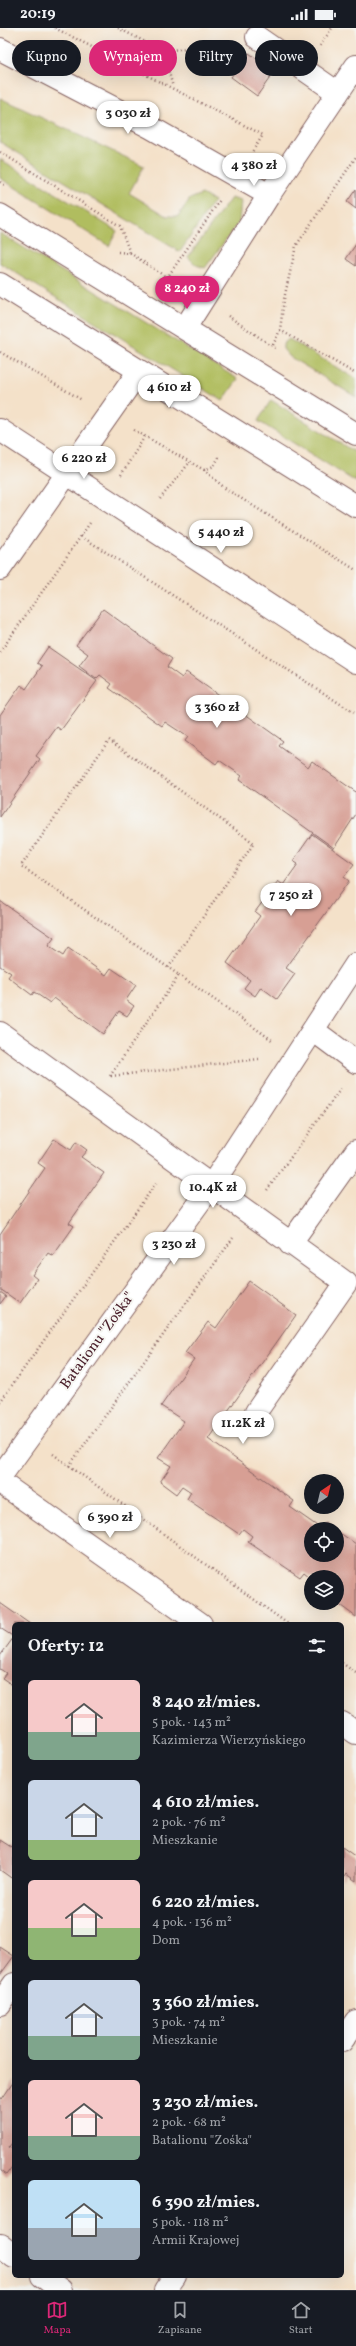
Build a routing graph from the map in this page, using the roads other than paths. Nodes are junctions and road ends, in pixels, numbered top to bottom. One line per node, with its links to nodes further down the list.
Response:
1 (257, 37): 4 (street)
2 (0, 49): 5 (street)
3 (356, 66): 4 (street)
4 (338, 94): 5 (street)
5 (269, 195): 8 (street)
6 (0, 215): 8 (street)
7 (0, 284): 9 (street)
8 (185, 328): 11 (street)
9 (139, 371): 12 (street); 13 (street)
10 (0, 430): 12 (street)
11 (356, 434)
12 (67, 475): 14 (street); 15 (street)
13 (356, 506)
14 (0, 569)
15 (356, 662)
16 (356, 964): 17 (street, Batalionu "Zośka")
17 (313, 1030): 19 (street); 21 (street, Batalionu "Zośka")
18 (0, 1034): 21 (street)
19 (356, 1062)
20 (356, 1151): 22 (street)
21 (211, 1186): 22 (street); 24 (street, Batalionu "Zośka")
22 (290, 1244): 23 (street)
23 (256, 1412)
24 (0, 1477)
25 (0, 1482): 26 (street)
26 (198, 1622)
27 (344, 1724): 28 (street)
28 (356, 1733)
29 (12, 1987): 30 (street)
30 (0, 2004)
31 (356, 2021): 32 (street)
32 (344, 2038)
33 (0, 2245): 34 (street)
34 (12, 2254)
35 (45, 2278): 37 (street)
36 (174, 2278): 38 (street)
37 (61, 2290)
38 (165, 2290)

